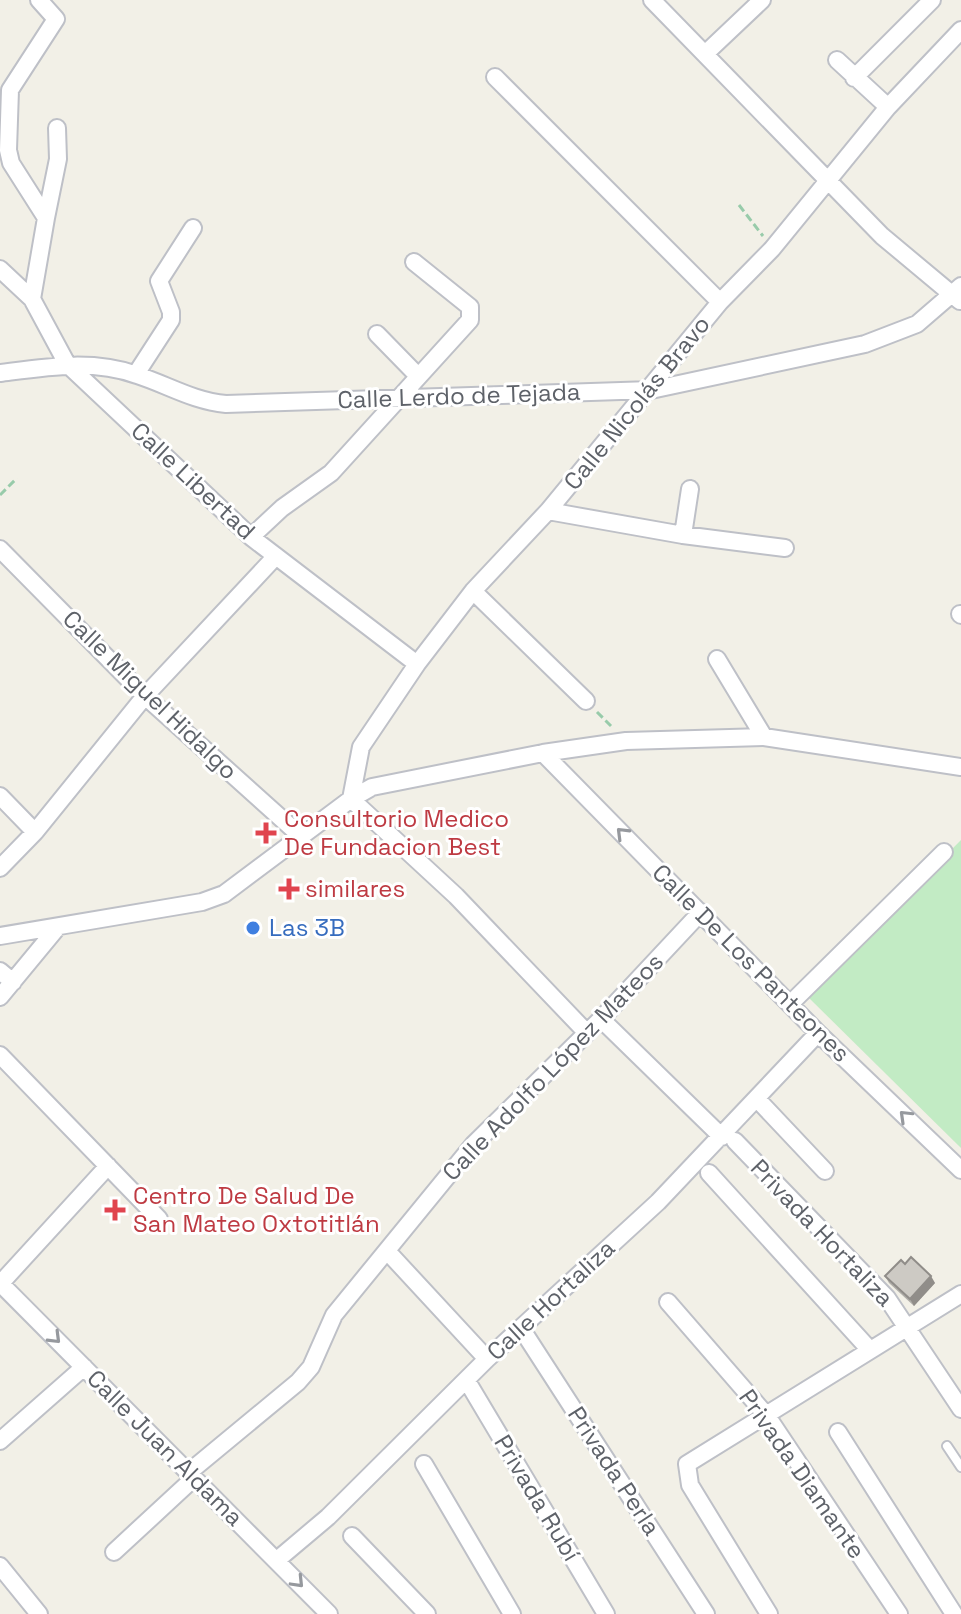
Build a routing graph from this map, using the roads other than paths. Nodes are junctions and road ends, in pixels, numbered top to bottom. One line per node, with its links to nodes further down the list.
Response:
1 (39, 0): 11 (street)
2 (762, 0): 6 (street)
3 (932, 0): 10 (street)
4 (657, 1): 6 (street)
5 (961, 30): 12 (street, Calle Nicolás Bravo)
6 (706, 53): 14 (street)
7 (837, 60): 10 (street)
8 (0, 75): 11 (street)
9 (495, 77): 21 (street)
10 (854, 78): 12 (street)
11 (10, 90): 15 (street)
12 (888, 107): 14 (street, Calle Nicolás Bravo)
13 (57, 128): 15 (street)
14 (830, 180): 19 (street); 21 (street, Calle Nicolás Bravo)
15 (46, 218): 20 (street)
16 (193, 228): 25 (street)
17 (414, 262): 26 (street)
18 (0, 269): 20 (street, Calle Libertad)
19 (959, 294): 27 (street, Calle Lerdo de Tejada)
20 (32, 299): 23 (street, Calle Libertad)
21 (720, 302): 27 (street, Calle Nicolás Bravo)
22 (377, 334): 26 (street)
23 (67, 364): 24 (street, Calle Lerdo de Tejada); 25 (street, Calle Lerdo de Tejada); 32 (street, Calle Libertad)
24 (0, 373)
25 (136, 374): 28 (street, Calle Lerdo de Tejada)
26 (418, 376): 28 (street)
27 (651, 390): 28 (street, Calle Lerdo de Tejada); 30 (street, Calle Nicolás Bravo)
28 (398, 399): 32 (street)
29 (690, 489): 31 (street)
30 (548, 511): 31 (street); 36 (street, Calle Nicolás Bravo)
31 (683, 535): 33 (street)
32 (251, 537): 35 (street, Calle Libertad)
33 (785, 548)
34 (0, 549): 39 (street, Calle Miguel Hidalgo)
35 (276, 556): 38 (street, Calle Libertad); 39 (street)
36 (473, 591): 38 (street, Calle Nicolás Bravo); 40 (street)
37 (717, 659): 41 (street)
38 (417, 664): 45 (street, Calle Nicolás Bravo)
39 (145, 696): 46 (street); 47 (street, Calle Miguel Hidalgo)
40 (586, 701)
41 (764, 737): 42 (street); 43 (street)
42 (543, 753): 45 (street); 50 (street, Calle De Los Panteones, one-way to 42)
43 (961, 767)
44 (0, 796): 46 (street)
45 (351, 799): 47 (street); 57 (street)
46 (35, 832): 49 (street)
47 (303, 838): 51 (street)
48 (944, 852): 55 (street)
49 (0, 868)
50 (701, 912): 55 (street, Calle De Los Panteones); 56 (street, Calle Adolfo López Mateos)
51 (57, 928): 52 (street); 53 (street)
52 (0, 936)
53 (6, 976): 54 (street)
54 (0, 997)
55 (790, 1004): 58 (street, Calle De Los Panteones)
56 (601, 1019): 57 (street, Calle Adolfo López Mateos); 61 (street, Privada Hortaliza)
57 (587, 1033): 67 (street, Calle Adolfo López Mateos)
58 (818, 1033): 60 (street, Calle Hortaliza); 63 (street, Calle De Los Panteones, one-way to 58)
59 (0, 1055): 62 (street)
60 (758, 1100): 61 (street, Calle Hortaliza); 64 (street, Privada Hortaliza)
61 (728, 1139): 71 (street, Privada Hortaliza); 72 (street, Calle Hortaliza)
62 (108, 1166): 66 (street); 68 (street)
63 (961, 1170)
64 (825, 1171)
65 (709, 1173): 73 (street)
66 (159, 1219)
67 (387, 1251): 74 (street); 84 (street, Calle Adolfo López Mateos)
68 (0, 1284): 75 (street, Calle Juan Aldama, one-way to 75)
69 (961, 1294): 71 (street)
70 (668, 1302): 78 (street, Privada Diamante)
71 (908, 1326): 73 (street); 77 (street, Privada Hortaliza)
72 (521, 1328): 74 (street, Calle Hortaliza); 94 (street, Privada Perla)
73 (869, 1349): 78 (street)
74 (487, 1359): 76 (street, Calle Hortaliza)
75 (84, 1367): 80 (street); 84 (street, Calle Juan Aldama)
76 (467, 1381): 87 (street, Calle Hortaliza); 93 (street, Privada Rubí)
77 (961, 1409)
78 (767, 1416): 95 (street); 96 (street, Privada Diamante)
79 (838, 1432): 97 (street)
80 (0, 1441)
81 (947, 1446): 83 (lane)
82 (424, 1464): 92 (street)
83 (961, 1467)
84 (191, 1475): 86 (street, Calle Adolfo López Mateos); 87 (street, Calle Juan Aldama)
85 (352, 1536): 91 (street)
86 (114, 1552)
87 (277, 1560): 90 (street, Calle Juan Aldama, one-way to 90)
88 (0, 1566): 89 (street)
89 (39, 1614)
90 (329, 1614)
91 (427, 1614)
92 (512, 1614)
93 (606, 1614)
94 (706, 1614)
95 (769, 1614)
96 (899, 1614)
97 (954, 1614)

